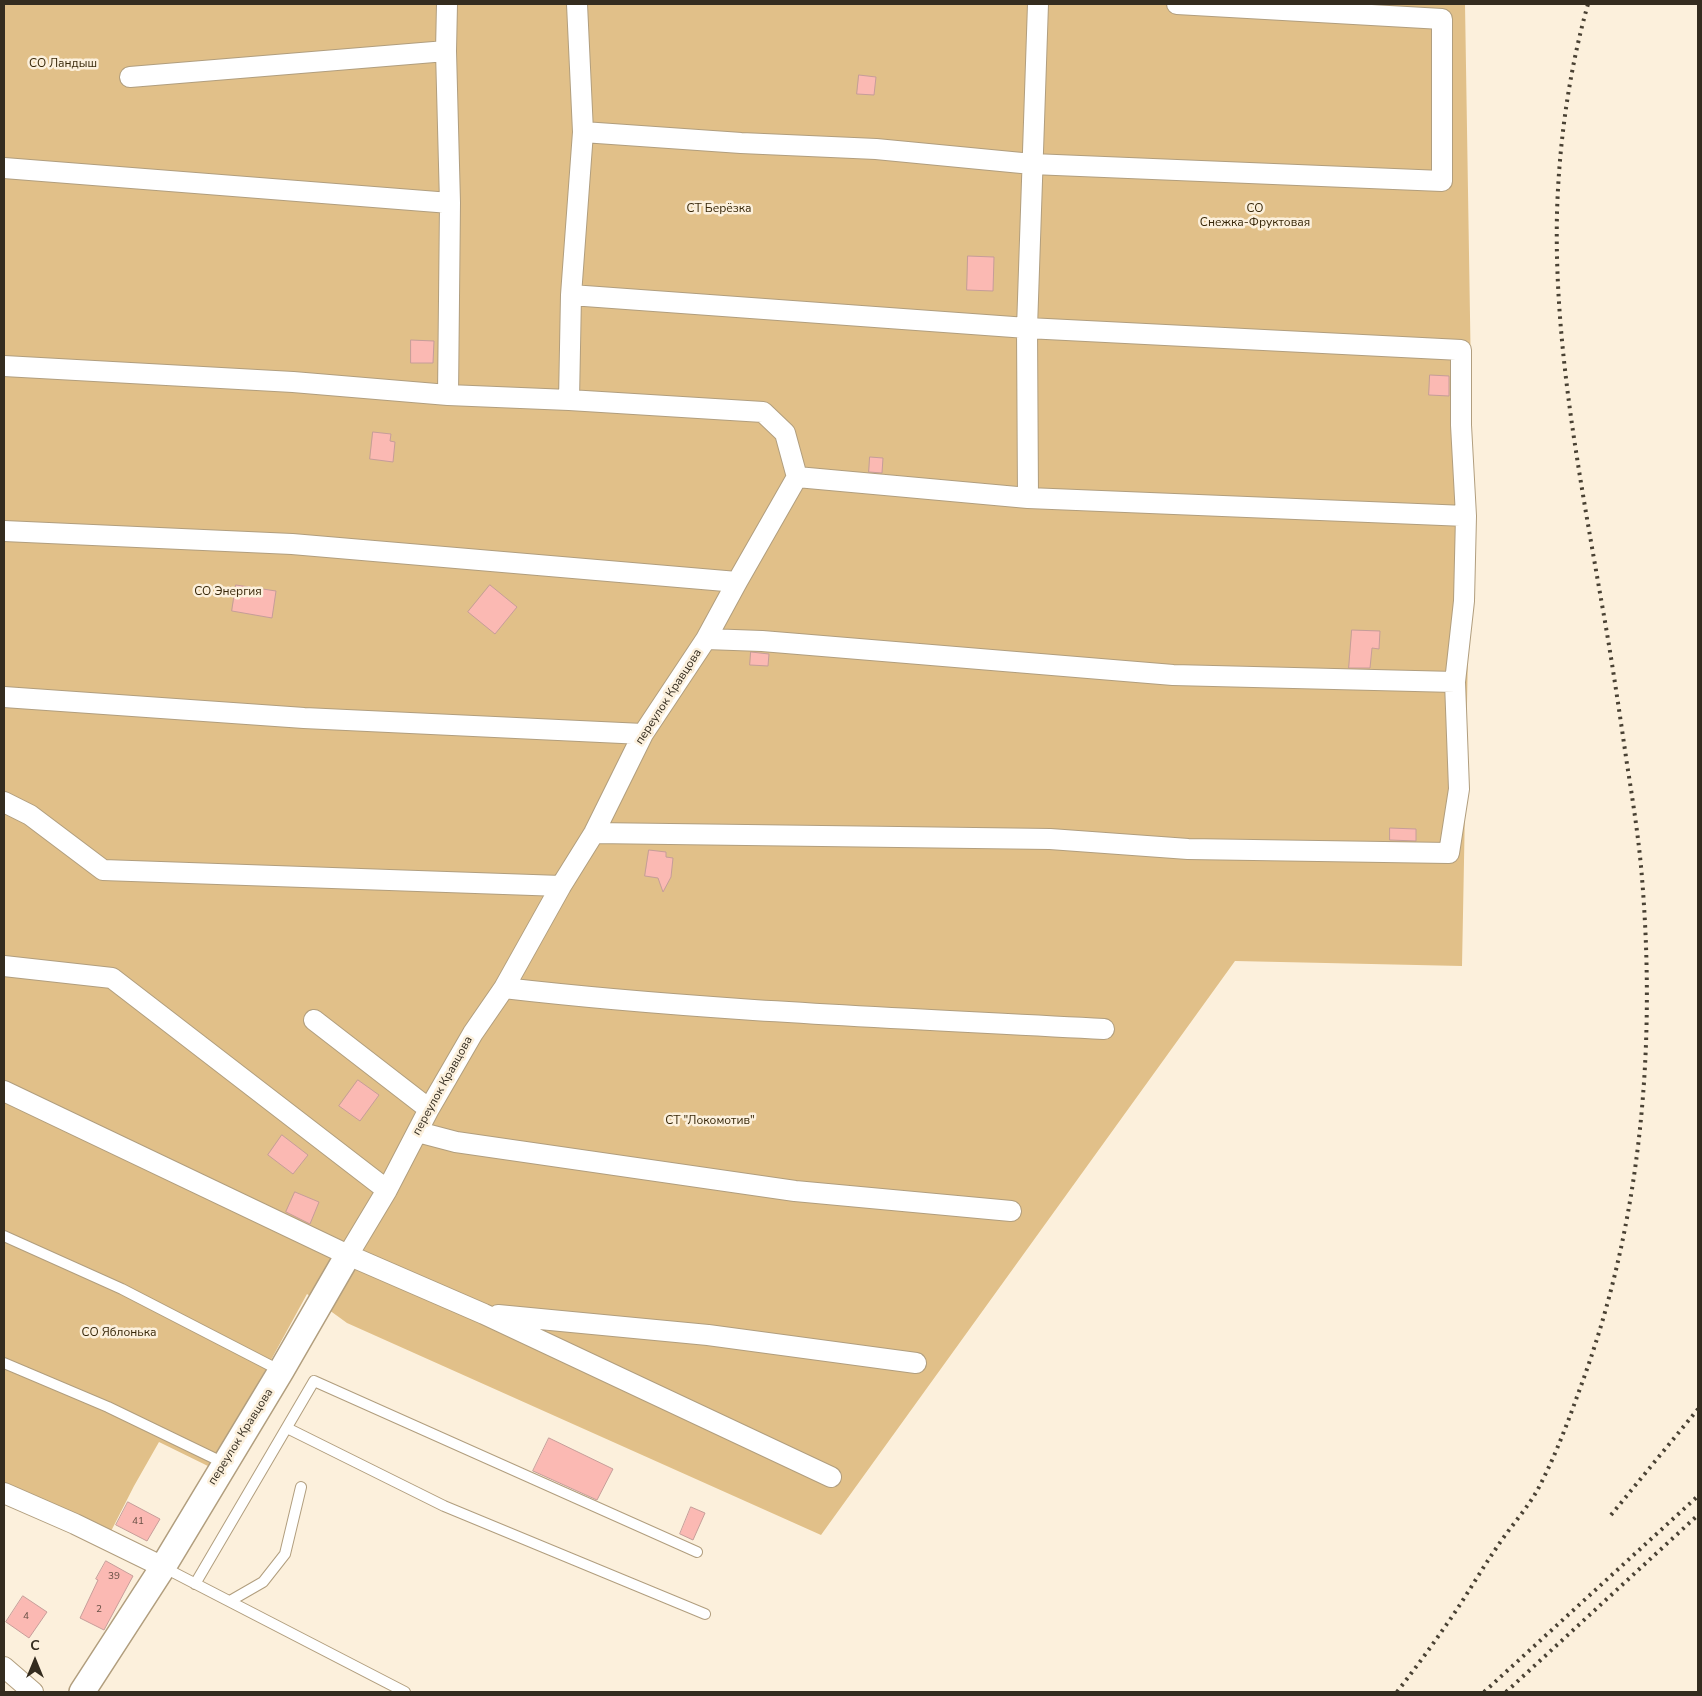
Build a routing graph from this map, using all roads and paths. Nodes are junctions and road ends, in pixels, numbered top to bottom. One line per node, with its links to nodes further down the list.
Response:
1 (447, 4): 5 (street)
2 (577, 4): 7 (street)
3 (1038, 4): 8 (street)
4 (1177, 4): 8 (street)
5 (446, 51): 6 (street); 10 (street)
6 (130, 77)
7 (583, 132): 8 (street); 11 (street)
8 (1032, 164): 12 (street)
9 (4, 168): 10 (street)
10 (450, 203): 14 (street)
11 (571, 295): 12 (street); 15 (street)
12 (1027, 328): 17 (street); 18 (street)
13 (4, 366): 14 (street)
14 (448, 395): 15 (street)
15 (569, 400): 16 (street)
16 (797, 476): 17 (street); 20 (street, переулок Кравцова)
17 (1028, 498): 18 (street)
18 (1466, 516): 22 (street)
19 (4, 531): 20 (street)
20 (737, 582): 21 (street, переулок Кравцова)
21 (706, 639): 22 (street); 24 (street, переулок Кравцова)
22 (1455, 682): 26 (street)
23 (4, 697): 24 (street)
24 (643, 734): 26 (street, переулок Кравцова)
25 (4, 802): 27 (street)
26 (594, 833): 27 (street, переулок Кравцова)
27 (561, 886): 29 (street, переулок Кравцова)
28 (4, 966): 35 (street)
29 (504, 988): 31 (street); 33 (street, переулок Кравцова)
30 (314, 1020): 33 (street)
31 (1104, 1029)
32 (4, 1091): 38 (street)
33 (429, 1109): 34 (street, переулок Кравцова)
34 (418, 1132): 35 (street, переулок Кравцова); 36 (street)
35 (388, 1190): 38 (street, переулок Кравцова)
36 (1011, 1211)
37 (4, 1236): 42 (lane)
38 (348, 1255): 39 (street); 42 (street, переулок Кравцова)
39 (484, 1314): 41 (street); 45 (street)
40 (4, 1363): 44 (lane)
41 (916, 1363)
42 (281, 1371): 44 (street, переулок Кравцова)
43 (287, 1428): 48 (lane); 50 (lane); 52 (lane)
44 (224, 1463): 49 (street, переулок Кравцова)
45 (831, 1477)
46 (301, 1487): 51 (lane)
47 (4, 1493): 49 (street)
48 (697, 1552)
49 (162, 1567): 50 (lane); 55 (street, переулок Кравцова)
50 (195, 1584): 51 (lane)
51 (230, 1601): 56 (lane)
52 (705, 1614)
53 (4, 1668): 54 (street)
54 (32, 1692)
55 (82, 1692)
56 (405, 1692)

